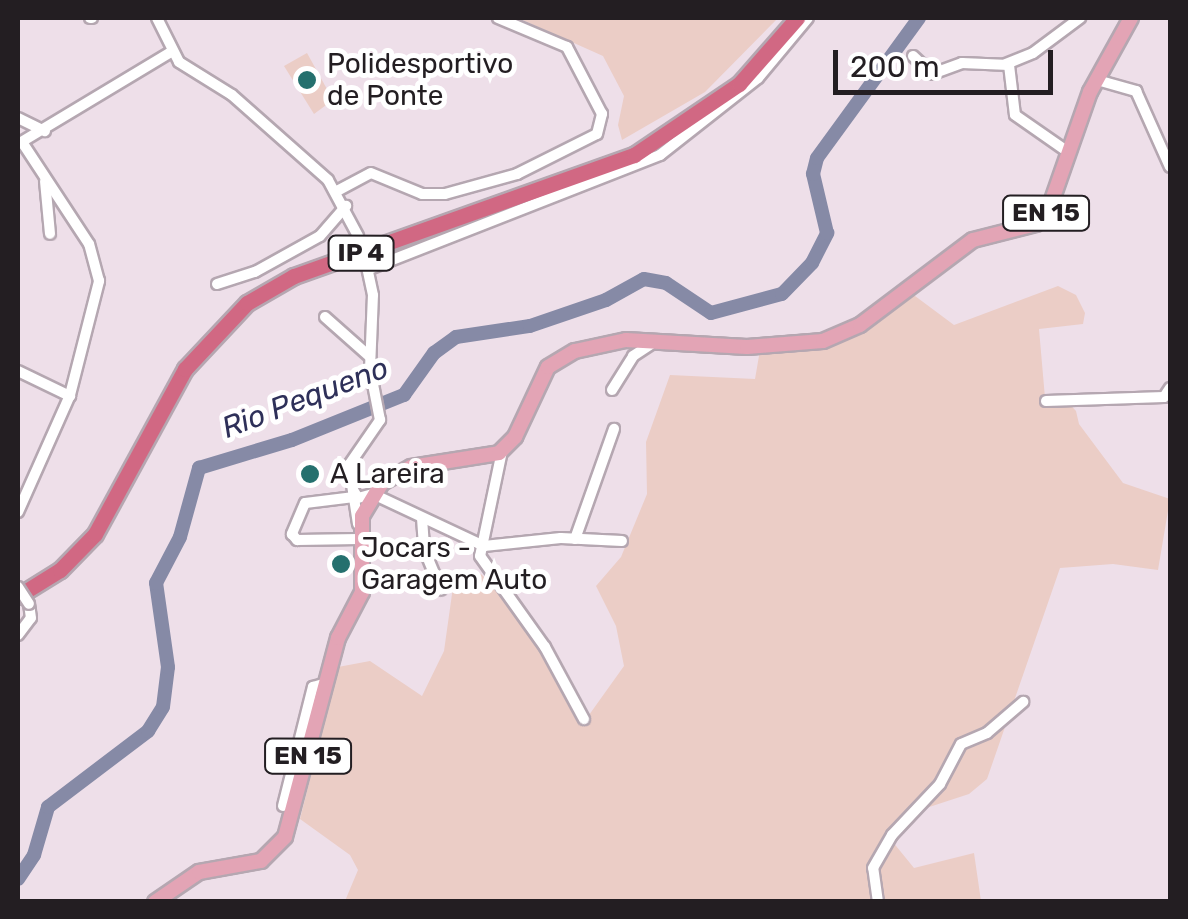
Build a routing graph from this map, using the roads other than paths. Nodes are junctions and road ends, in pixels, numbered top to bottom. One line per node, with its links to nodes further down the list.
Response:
1 (157, 18): 8 (street)
2 (498, 18): 18 (street)
3 (787, 18): 42 (highway, IP 4)
4 (796, 18): 44 (highway, IP 4)
5 (808, 18): 23 (street)
6 (1080, 18): 10 (street)
7 (1131, 18): 11 (main road, EN 15)
8 (171, 52): 13 (street); 18 (street)
9 (913, 56): 10 (street)
10 (1006, 64): 15 (street)
11 (1096, 80): 15 (main road, EN 15); 16 (street)
12 (22, 120): 13 (street); 14 (street)
13 (45, 131): 14 (street)
14 (23, 142): 17 (street)
15 (1068, 152): 26 (main road, EN 15)
16 (1170, 167)
17 (46, 174): 20 (street); 31 (street)
18 (336, 191): 19 (street)
19 (346, 206): 21 (street); 24 (street)
20 (50, 234)
21 (358, 236)
22 (364, 253): 23 (street)
23 (369, 269): 27 (street)
24 (216, 284)
25 (325, 317): 27 (street)
26 (658, 340): 30 (street); 34 (main road, EN 15)
27 (370, 357): 35 (street)
28 (18, 371): 31 (street)
29 (1170, 388): 32 (street)
30 (612, 390)
31 (70, 396): 36 (street)
32 (1046, 401)
33 (614, 429): 39 (street)
34 (502, 451): 35 (main road); 41 (street)
35 (362, 492): 37 (street); 38 (main road, EN 15); 38 (street)
36 (18, 512)
37 (422, 518): 41 (street); 43 (street)
38 (359, 534): 46 (main road, EN 15)
39 (575, 539): 40 (street); 41 (street)
40 (622, 541)
41 (480, 546): 48 (street)
42 (18, 587): 44 (street, bridge)
43 (440, 590)
44 (23, 600): 45 (street)
45 (18, 635)
46 (326, 683): 49 (street); 50 (main road, EN 15)
47 (1022, 702): 51 (street)
48 (584, 719)
49 (283, 806)
50 (155, 902)
51 (878, 902)

